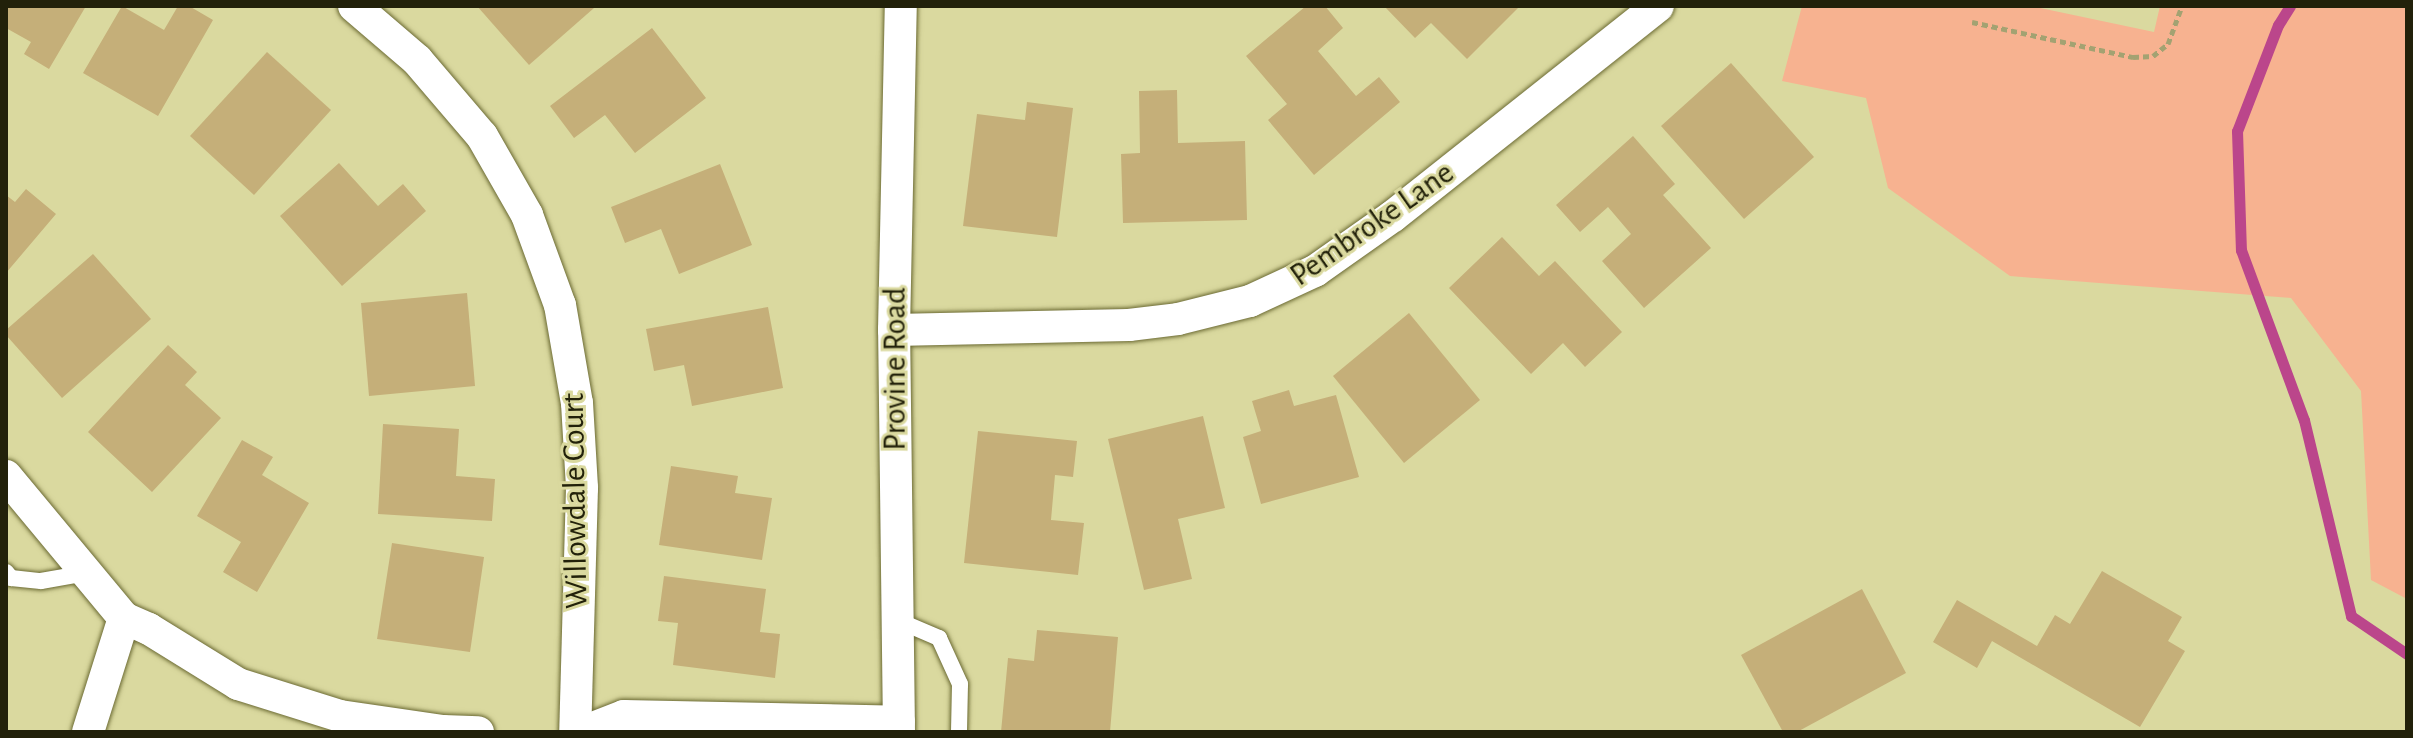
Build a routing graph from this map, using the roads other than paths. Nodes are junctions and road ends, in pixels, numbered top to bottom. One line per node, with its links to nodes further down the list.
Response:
1 (354, 6): 13 (street, Willowdale Court)
2 (901, 6): 4 (street, Provine Road)
3 (1658, 6): 4 (street, Pembroke Lane)
4 (894, 330): 9 (street, Provine Road)
5 (6, 476): 7 (street)
6 (6, 572): 7 (lane)
7 (87, 573): 8 (street)
8 (124, 618): 11 (street); 12 (street)
9 (897, 620): 10 (street, Provine Road); 15 (lane)
10 (899, 727): 14 (street)
11 (88, 732)
12 (478, 732)
13 (575, 732)
14 (583, 732)
15 (959, 732)

